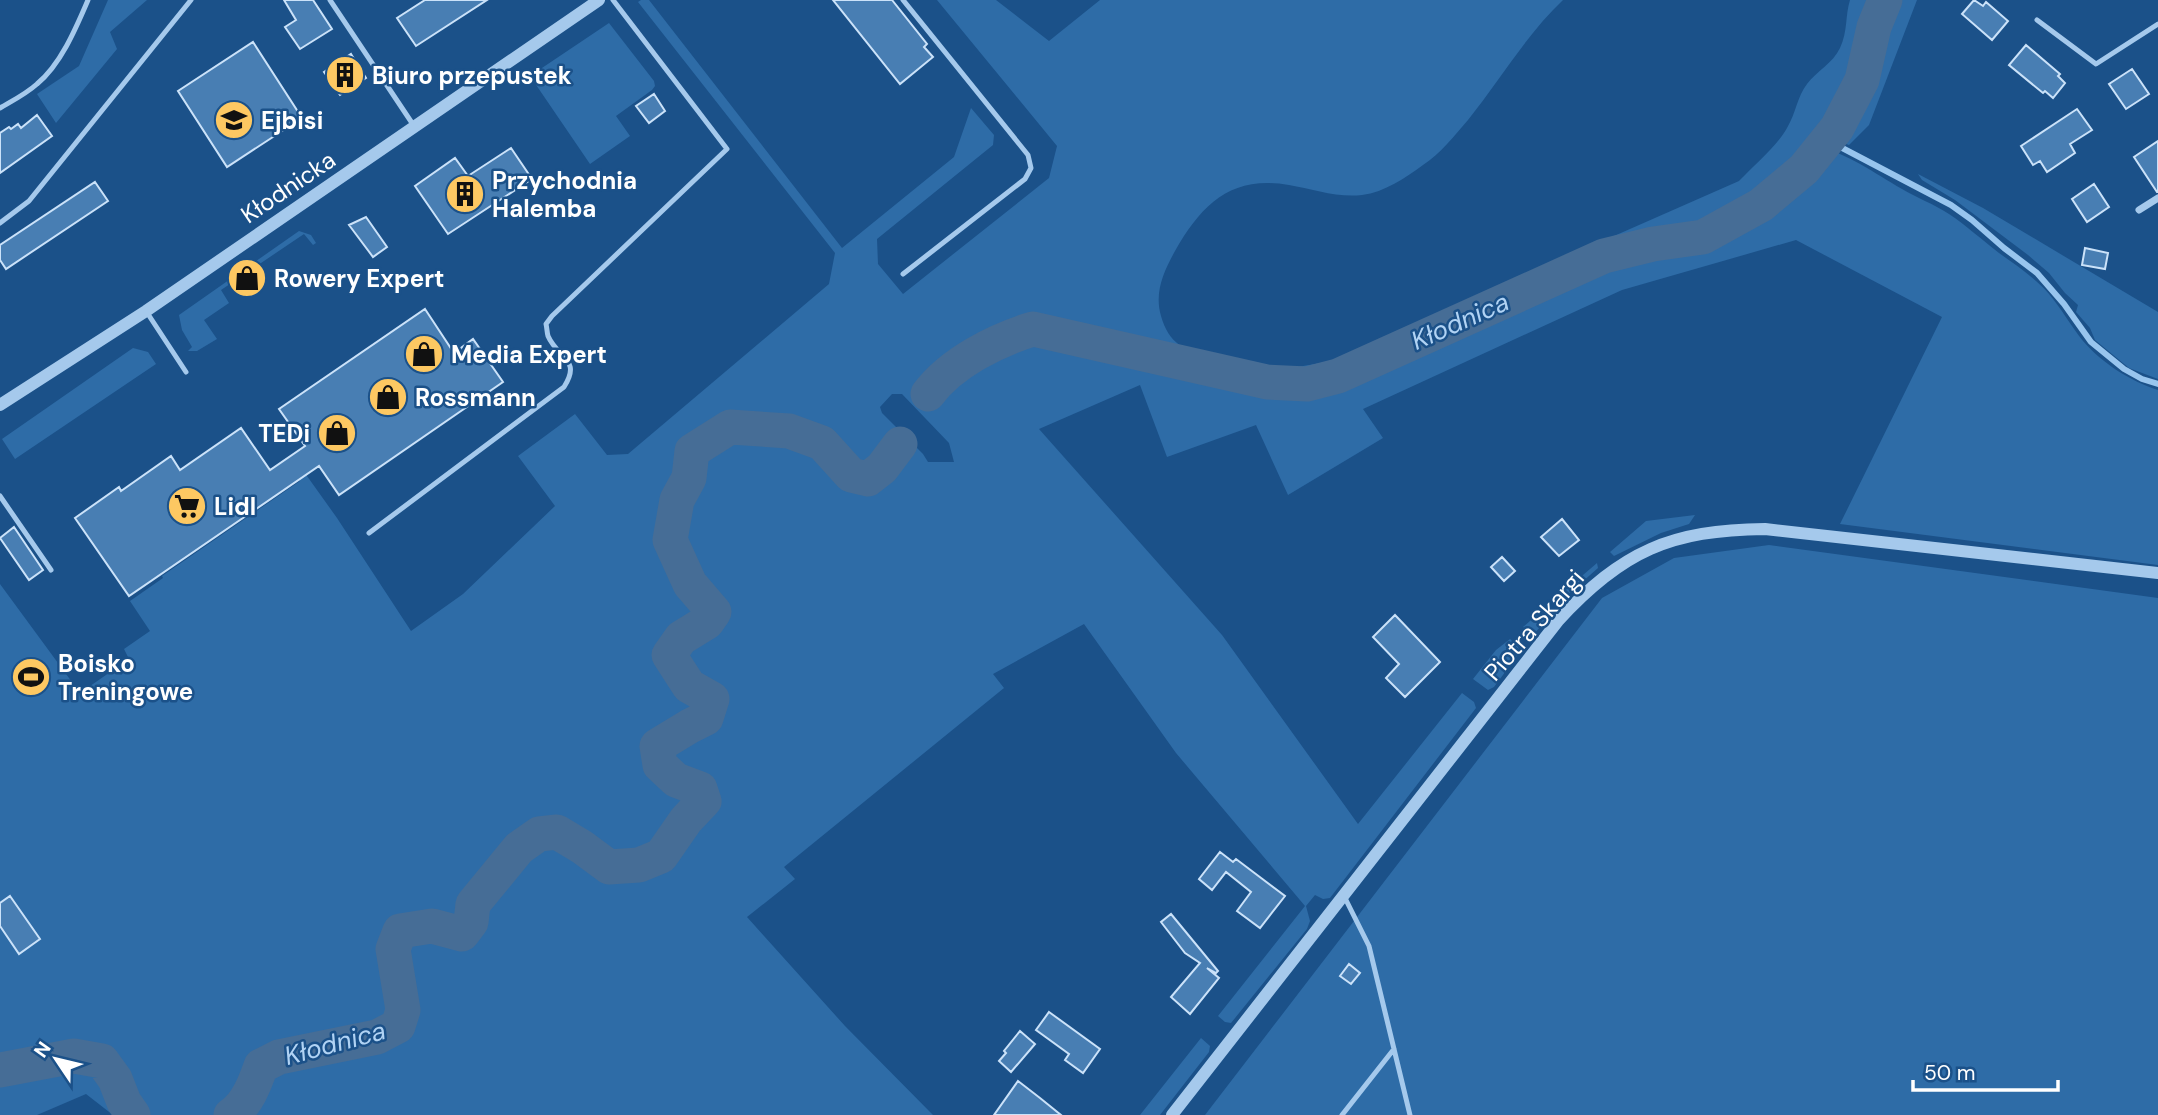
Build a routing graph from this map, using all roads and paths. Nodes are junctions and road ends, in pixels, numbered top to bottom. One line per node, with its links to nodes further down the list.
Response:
1 (88, 0): 9 (lane)
2 (191, 0): 13 (lane)
3 (330, 0): 10 (lane)
4 (599, 0): 10 (street, Kłodnicka)
5 (613, 0): 19 (lane)
6 (902, 0): 14 (lane)
7 (2037, 20): 8 (lane)
8 (2158, 24)
9 (0, 108)
10 (414, 126): 15 (street, Kłodnicka)
11 (2158, 198): 12 (street)
12 (2139, 210)
13 (0, 223)
14 (904, 274)
15 (146, 311): 16 (lane); 17 (street, Kłodnicka)
16 (186, 372)
17 (0, 405)
18 (0, 496): 20 (lane)
19 (369, 533)
20 (51, 569)
21 (2158, 573): 22 (street, Piotra Skargi)
22 (1343, 894): 23 (lane); 24 (street, Piotra Skargi)
23 (1394, 1049): 25 (lane); 26 (lane)
24 (1172, 1115)
25 (1342, 1115)
26 (1410, 1115)

